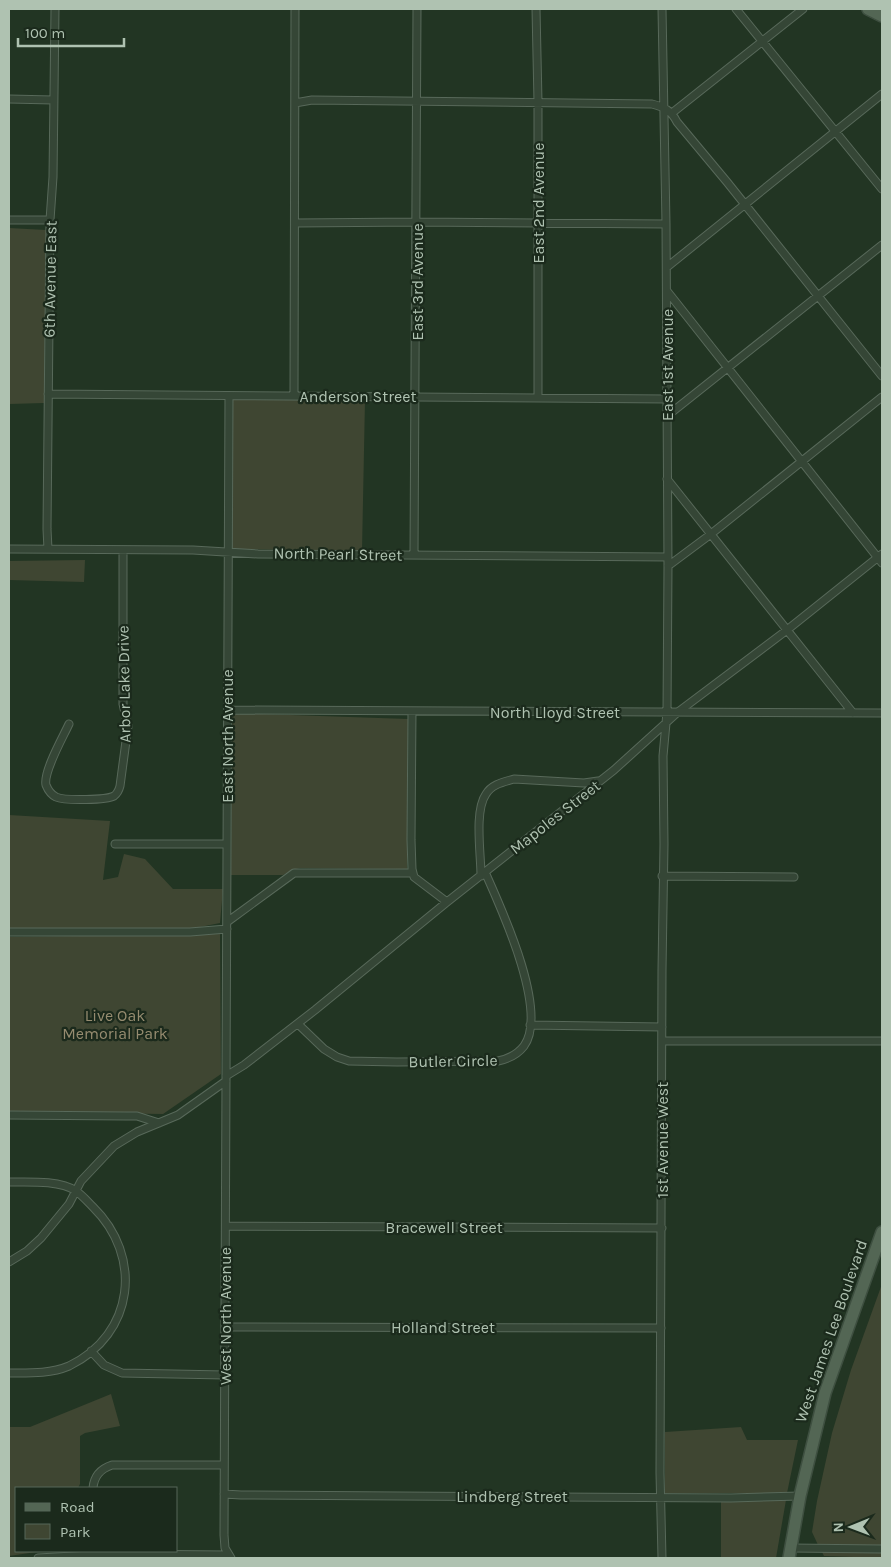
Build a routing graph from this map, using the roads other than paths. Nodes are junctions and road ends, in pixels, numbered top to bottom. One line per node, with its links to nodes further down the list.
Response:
1 (55, 9): 13 (street, 6th Avenue East)
2 (295, 9): 16 (street)
3 (417, 9): 14 (street, East 3rd Avenue)
4 (536, 9): 15 (street, East 2nd Avenue)
5 (662, 9): 17 (street, East 1st Avenue)
6 (736, 9): 10 (street)
7 (803, 9): 10 (street)
8 (868, 9): 9 (main road)
9 (882, 13)
10 (763, 41): 18 (street); 19 (street)
11 (882, 94): 19 (street)
12 (9, 99): 13 (street)
13 (53, 100): 23 (street, 6th Avenue East)
14 (417, 101): 15 (street); 16 (street); 24 (street, East 3rd Avenue)
15 (538, 102): 17 (street); 26 (street, East 2nd Avenue)
16 (295, 103): 25 (street)
17 (664, 108): 18 (street); 27 (street, East 1st Avenue)
18 (672, 113): 21 (street)
19 (836, 132): 20 (street); 21 (street)
20 (882, 189)
21 (745, 206): 29 (street); 31 (street)
22 (9, 220): 23 (street)
23 (50, 220): 34 (street, 6th Avenue East)
24 (417, 222): 25 (street); 26 (street); 37 (street, East 3rd Avenue)
25 (296, 223): 36 (street)
26 (538, 224): 27 (street); 39 (street, East 2nd Avenue)
27 (666, 224): 29 (street, East 1st Avenue)
28 (882, 244): 31 (street)
29 (667, 267): 30 (street, East 1st Avenue)
30 (667, 291): 32 (street); 40 (street, East 1st Avenue)
31 (819, 296): 32 (street); 33 (street)
32 (728, 368): 41 (street); 42 (street)
33 (882, 376)
34 (48, 394): 35 (street, Anderson Street); 46 (street, 6th Avenue East)
35 (229, 396): 36 (street, Anderson Street); 48 (street, East North Avenue)
36 (294, 396): 37 (street, Anderson Street)
37 (415, 397): 39 (street, Anderson Street); 49 (street, East 3rd Avenue)
38 (882, 397): 42 (street)
39 (538, 398): 40 (street, Anderson Street)
40 (667, 399): 41 (street, East 1st Avenue)
41 (667, 416): 43 (street, East 1st Avenue)
42 (802, 461): 44 (street); 51 (street)
43 (667, 479): 44 (street); 50 (street, East 1st Avenue)
44 (711, 534): 52 (street); 53 (street)
45 (9, 549): 46 (street, North Pearl Street)
46 (48, 549): 47 (street, North Pearl Street)
47 (123, 550): 48 (street, North Pearl Street); 61 (street, Arbor Lake Drive)
48 (228, 552): 49 (street, North Pearl Street); 54 (street, East North Avenue)
49 (414, 555): 50 (street, North Pearl Street)
50 (668, 557): 52 (street, East 1st Avenue)
51 (881, 558): 53 (street, Mapoles Street)
52 (668, 566): 56 (street, East 1st Avenue)
53 (787, 630): 57 (street, Mapoles Street); 58 (street)
54 (228, 710): 55 (street, North Lloyd Street); 64 (street, East North Avenue)
55 (412, 711): 56 (street, North Lloyd Street); 65 (street)
56 (667, 712): 57 (street, North Lloyd Street); 60 (street, East 1st Avenue)
57 (678, 712): 58 (street, North Lloyd Street); 60 (street, Mapoles Street)
58 (853, 713): 59 (street, North Lloyd Street)
59 (882, 713)
60 (666, 722): 62 (street, Mapoles Street); 67 (street, 1st Avenue West)
61 (69, 724)
62 (602, 780): 66 (street, Mapoles Street); 66 (street)
63 (115, 844): 64 (street)
64 (227, 844): 70 (street, East North Avenue)
65 (413, 873): 69 (street); 70 (street)
66 (483, 874): 69 (street, Mapoles Street); 73 (street, Butler Circle)
67 (662, 876): 68 (street); 74 (street, 1st Avenue West)
68 (794, 877)
69 (447, 902): 72 (street, Mapoles Street)
70 (227, 926): 71 (street); 77 (street, East North Avenue)
71 (9, 932)
72 (298, 1024): 73 (street, Butler Circle); 77 (street, Mapoles Street)
73 (530, 1025): 74 (street)
74 (662, 1027): 75 (street, 1st Avenue West)
75 (662, 1041): 76 (street); 83 (street, 1st Avenue West)
76 (882, 1041)
77 (226, 1078): 79 (street, Mapoles Street); 82 (street, West North Avenue)
78 (9, 1115): 79 (street)
79 (160, 1123): 81 (street, Mapoles Street)
80 (9, 1182): 81 (street)
81 (76, 1191): 85 (street, Mapoles Street); 88 (street)
82 (226, 1226): 83 (street, Bracewell Street); 86 (street, West North Avenue)
83 (662, 1228): 87 (street, 1st Avenue West)
84 (882, 1232): 94 (main road, West James Lee Boulevard)
85 (9, 1262)
86 (225, 1327): 87 (street, Holland Street); 90 (street, West North Avenue)
87 (661, 1328): 95 (street, 1st Avenue West)
88 (91, 1351): 89 (street); 90 (street)
89 (9, 1373)
90 (225, 1375): 91 (street, West North Avenue)
91 (224, 1465): 92 (street); 93 (street, West North Avenue)
92 (93, 1487)
93 (224, 1494): 95 (street, Lindberg Street); 99 (street, West North Avenue)
94 (800, 1496): 95 (street, Lindberg Street); 97 (main road, West James Lee Boulevard)
95 (661, 1497): 101 (street, 1st Avenue West)
96 (882, 1549): 97 (street)
97 (790, 1553)
98 (92, 1555): 99 (street); 100 (street)
99 (230, 1557)
100 (38, 1558)
101 (662, 1558)

